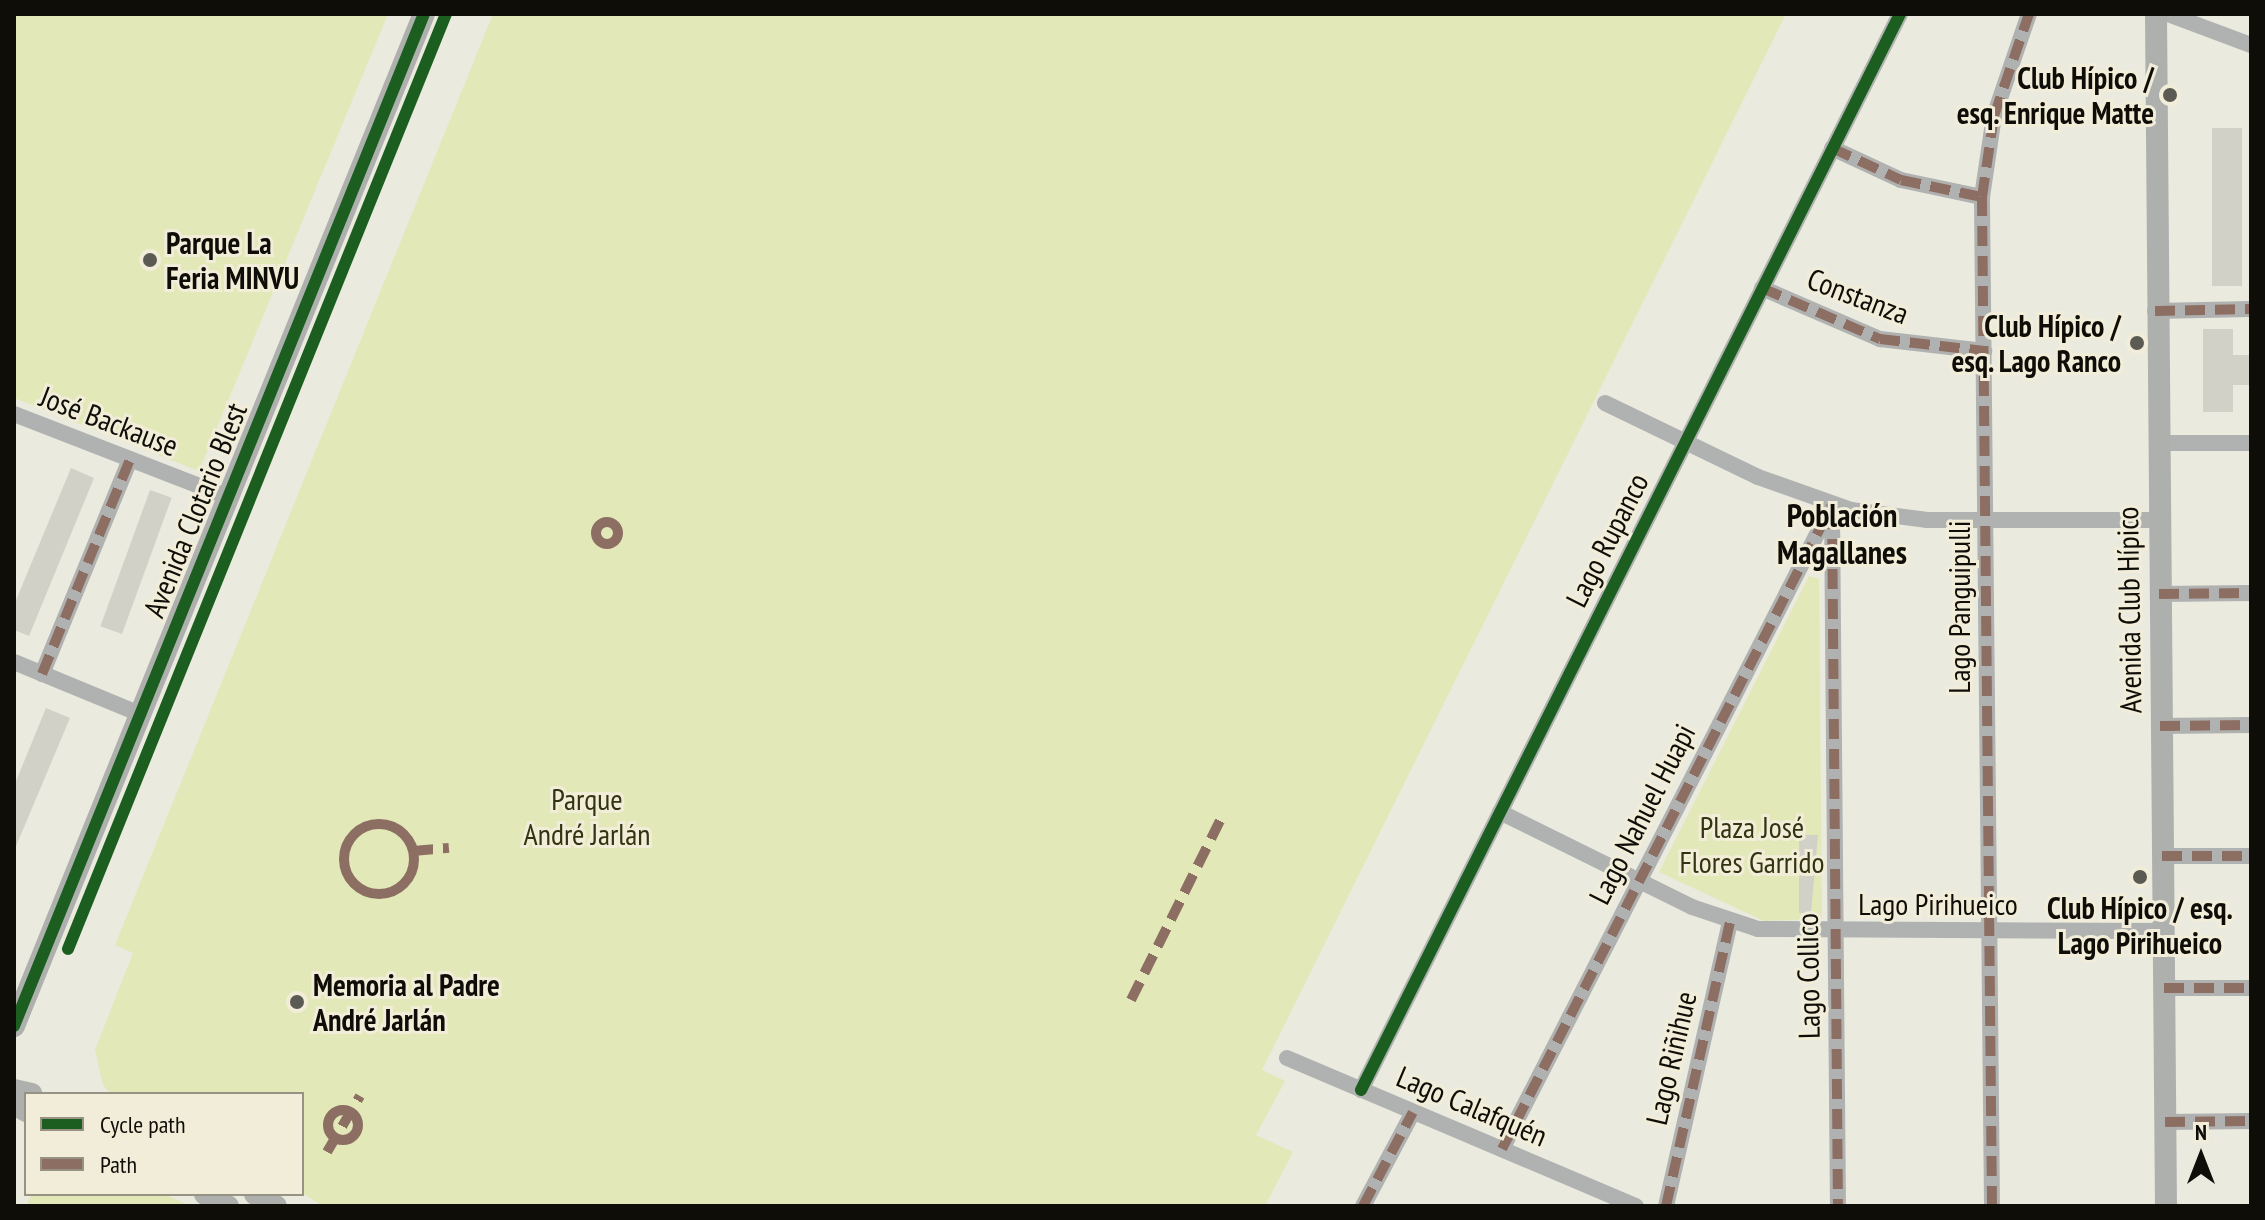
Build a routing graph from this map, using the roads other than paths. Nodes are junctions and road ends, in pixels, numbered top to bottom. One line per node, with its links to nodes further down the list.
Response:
1 (424, 14): 19 (main road, Avenida Clotario Blest)
2 (1900, 14): 7 (street, Lago Rupanco)
3 (2029, 14): 8 (street, Lago Panguipulli)
4 (2156, 14): 11 (main road, Avenida Club Hípico)
5 (2168, 14): 6 (street)
6 (2251, 45)
7 (1832, 148): 8 (street); 9 (street, Lago Rupanco)
8 (1982, 197): 12 (street, Lago Panguipulli)
9 (1762, 288): 12 (street, Constanza); 15 (street, Lago Rupanco)
10 (2251, 309): 11 (street)
11 (2155, 311): 16 (main road, Avenida Club Hípico)
12 (1984, 351): 22 (street, Lago Panguipulli)
13 (1605, 403): 15 (street)
14 (14, 414): 18 (street, José Backause)
15 (1684, 443): 20 (street); 30 (street, Lago Rupanco)
16 (2157, 443): 17 (street); 21 (main road, Avenida Club Hípico)
17 (2251, 443)
18 (130, 459): 19 (street, José Backause); 26 (street)
19 (228, 497): 27 (main road, Avenida Clotario Blest)
20 (1832, 505): 22 (street); 33 (street, Lago Nahuel Huapi); 37 (street, Lago Collico)
21 (2158, 520): 22 (street); 24 (main road, Avenida Club Hípico)
22 (1987, 521): 35 (street, Lago Panguipulli)
23 (2251, 593): 24 (street)
24 (2159, 594): 29 (main road, Avenida Club Hípico)
25 (14, 662): 26 (street)
26 (42, 674): 27 (street)
27 (140, 714): 40 (main road, Avenida Clotario Blest)
28 (2251, 725): 29 (street)
29 (2160, 726): 31 (main road, Avenida Club Hípico)
30 (1500, 812): 33 (street, Lago Pirihueico); 42 (street, Lago Rupanco)
31 (2162, 856): 32 (street); 36 (main road, Avenida Club Hípico)
32 (2251, 856)
33 (1640, 881): 34 (street, Lago Pirihueico); 46 (street, Lago Nahuel Huapi)
34 (1730, 922): 37 (street, Lago Pirihueico); 54 (street, Lago Riñihue)
35 (1990, 931): 36 (street, Lago Pirihueico); 37 (street, Lago Pirihueico); 56 (street, Lago Panguipulli)
36 (2163, 931): 38 (main road, Avenida Club Hípico)
37 (1835, 932): 55 (street, Lago Collico)
38 (2164, 988): 39 (street); 45 (main road, Avenida Club Hípico)
39 (2251, 988)
40 (14, 1026)
41 (1287, 1058): 42 (street, Lago Calafquén)
42 (1361, 1090): 43 (street, Lago Calafquén)
43 (1413, 1112): 46 (street, Lago Calafquén); 52 (street)
44 (2251, 1121): 45 (street)
45 (2165, 1122): 57 (main road, Avenida Club Hípico)
46 (1502, 1149): 49 (street, Lago Calafquén)
47 (209, 1196): 50 (main road)
48 (258, 1196): 51 (main road)
49 (1601, 1200): 53 (street, Lago Calafquén)
50 (228, 1206)
51 (276, 1206)
52 (1363, 1206)
53 (1636, 1206)
54 (1666, 1206)
55 (1838, 1206)
56 (1992, 1206)
57 (2166, 1206)

